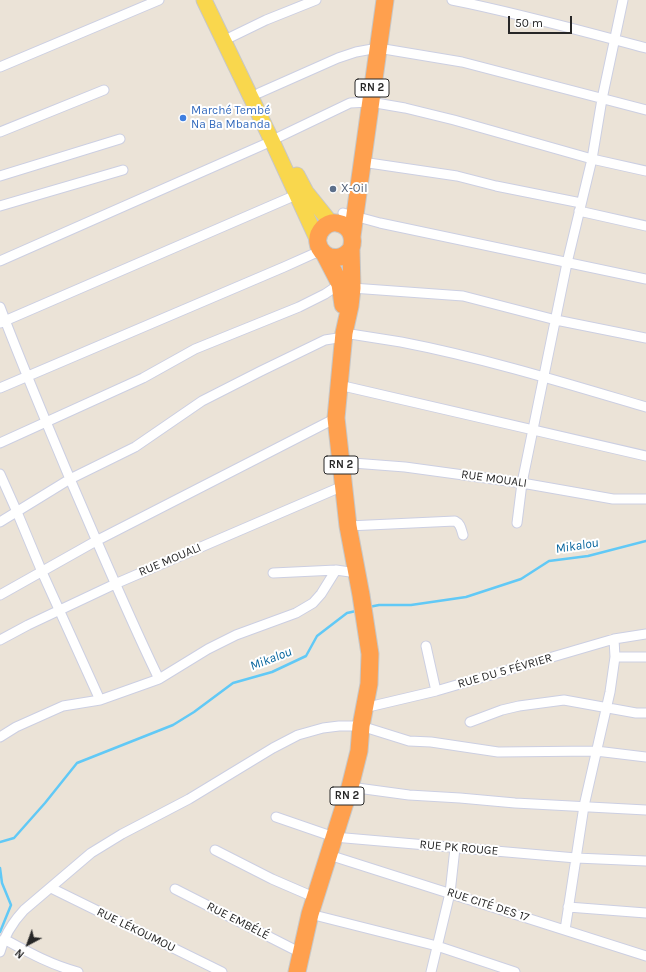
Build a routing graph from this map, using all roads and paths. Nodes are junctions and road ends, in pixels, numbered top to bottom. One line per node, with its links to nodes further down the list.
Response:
1 (159, 0): 12 (street)
2 (204, 0): 19 (main road)
3 (213, 0): 8 (main road)
4 (316, 0): 8 (street)
5 (385, 0): 10 (highway, RN 2)
6 (452, 0): 9 (street)
7 (623, 0): 9 (street)
8 (231, 37): 14 (main road)
9 (615, 40): 11 (street); 15 (street)
10 (378, 48): 14 (street); 15 (street); 16 (highway, RN 2)
11 (646, 48)
12 (0, 67)
13 (104, 90): 18 (street)
14 (259, 93): 19 (main road)
15 (602, 99): 17 (street); 21 (street)
16 (370, 102): 19 (street); 21 (street); 22 (highway, RN 2)
17 (646, 110)
18 (0, 132)
19 (276, 139): 26 (main road); 29 (main road); 33 (street)
20 (120, 140): 25 (street)
21 (592, 159): 24 (street); 28 (street)
22 (361, 169): 28 (street); 29 (highway, RN 2)
23 (123, 170): 27 (street)
24 (646, 170)
25 (0, 176)
26 (296, 195): 32 (main road); 39 (street)
27 (0, 206)
28 (580, 207): 30 (street); 34 (street)
29 (341, 219): 31 (highway, RN 2); 32 (highway); 34 (street)
30 (646, 226)
31 (352, 243): 32 (highway); 36 (highway, RN 2)
32 (321, 248): 36 (highway); 42 (street)
33 (0, 261)
34 (567, 262): 35 (street); 38 (street)
35 (646, 280)
36 (346, 286): 38 (street); 40 (highway, RN 2); 48 (street)
37 (0, 307): 39 (street)
38 (556, 320): 41 (street); 43 (street)
39 (3, 322): 42 (street)
40 (344, 335): 43 (street); 44 (highway, RN 2); 54 (street)
41 (646, 338)
42 (28, 376): 45 (street); 48 (street)
43 (544, 377): 46 (street); 49 (street)
44 (339, 385): 47 (highway, RN 2); 49 (street)
45 (0, 388)
46 (646, 407)
47 (336, 418): 52 (highway, RN 2); 63 (street)
48 (46, 422): 50 (street); 54 (street)
49 (534, 430): 51 (street); 55 (street)
50 (0, 443)
51 (646, 456)
52 (340, 462): 55 (street, RUE MOUALI); 56 (highway, RN 2)
53 (0, 474): 58 (street)
54 (70, 478): 58 (street); 63 (street)
55 (522, 483): 57 (street, RUE MOUALI); 60 (street)
56 (343, 486): 61 (highway, RN 2); 68 (street, RUE MOUALI)
57 (646, 499)
58 (17, 512): 59 (street); 65 (street)
59 (0, 522)
60 (517, 522)
61 (348, 526): 62 (street); 67 (highway, RN 2)
62 (463, 535)
63 (96, 541): 65 (street); 68 (street)
64 (336, 570): 66 (street); 67 (street); 77 (street)
65 (42, 572): 69 (street); 70 (street)
66 (273, 572)
67 (358, 574): 81 (highway, RN 2)
68 (115, 584): 70 (street, RUE MOUALI); 77 (street)
69 (0, 595)
70 (60, 611): 73 (street, RUE MOUALI); 79 (street)
71 (646, 634): 72 (street, RUE DU 5 FÉVRIER)
72 (614, 639): 75 (street); 78 (street, RUE DU 5 FÉVRIER)
73 (0, 640)
74 (426, 646): 78 (street)
75 (615, 657): 76 (street); 80 (street)
76 (646, 657)
77 (159, 679): 79 (street)
78 (436, 691): 81 (street, RUE DU 5 FÉVRIER)
79 (100, 700): 85 (street)
80 (607, 707): 82 (street); 83 (street); 86 (street)
81 (364, 708): 84 (highway, RN 2)
82 (646, 713)
83 (470, 722)
84 (361, 726): 86 (street); 88 (highway, RN 2); 98 (street)
85 (0, 737)
86 (596, 751): 87 (street); 89 (street)
87 (646, 757)
88 (350, 787): 89 (street); 92 (highway, RN 2)
89 (584, 806): 90 (street); 96 (street)
90 (646, 810)
91 (276, 817): 92 (street, RUE PK ROUGE)
92 (334, 837): 93 (street, RUE PK ROUGE); 95 (highway, RN 2)
93 (455, 848): 96 (street, RUE PK ROUGE); 100 (street)
94 (215, 850): 101 (street)
95 (329, 855): 100 (street, RUE CITÉ DES 17); 101 (highway, RN 2)
96 (576, 858): 97 (street, RUE PK ROUGE); 102 (street)
97 (646, 860)
98 (51, 888): 105 (street); 112 (street, RUE LÉKOUMOU)
99 (175, 889): 108 (street, RUE EMBÉLÉ)
100 (450, 893): 104 (street, RUE CITÉ DES 17); 106 (street)
101 (313, 906): 106 (street); 108 (highway, RN 2)
102 (568, 907): 103 (street); 104 (street)
103 (646, 913)
104 (565, 930): 109 (street, RUE CITÉ DES 17)
105 (4, 939): 107 (street); 111 (street)
106 (437, 946): 113 (street); 114 (street)
107 (0, 952)
108 (301, 953): 110 (highway, RN 2)
109 (646, 956)
110 (300, 971)
111 (78, 972)
112 (222, 972)
113 (431, 972)
114 (515, 972)

